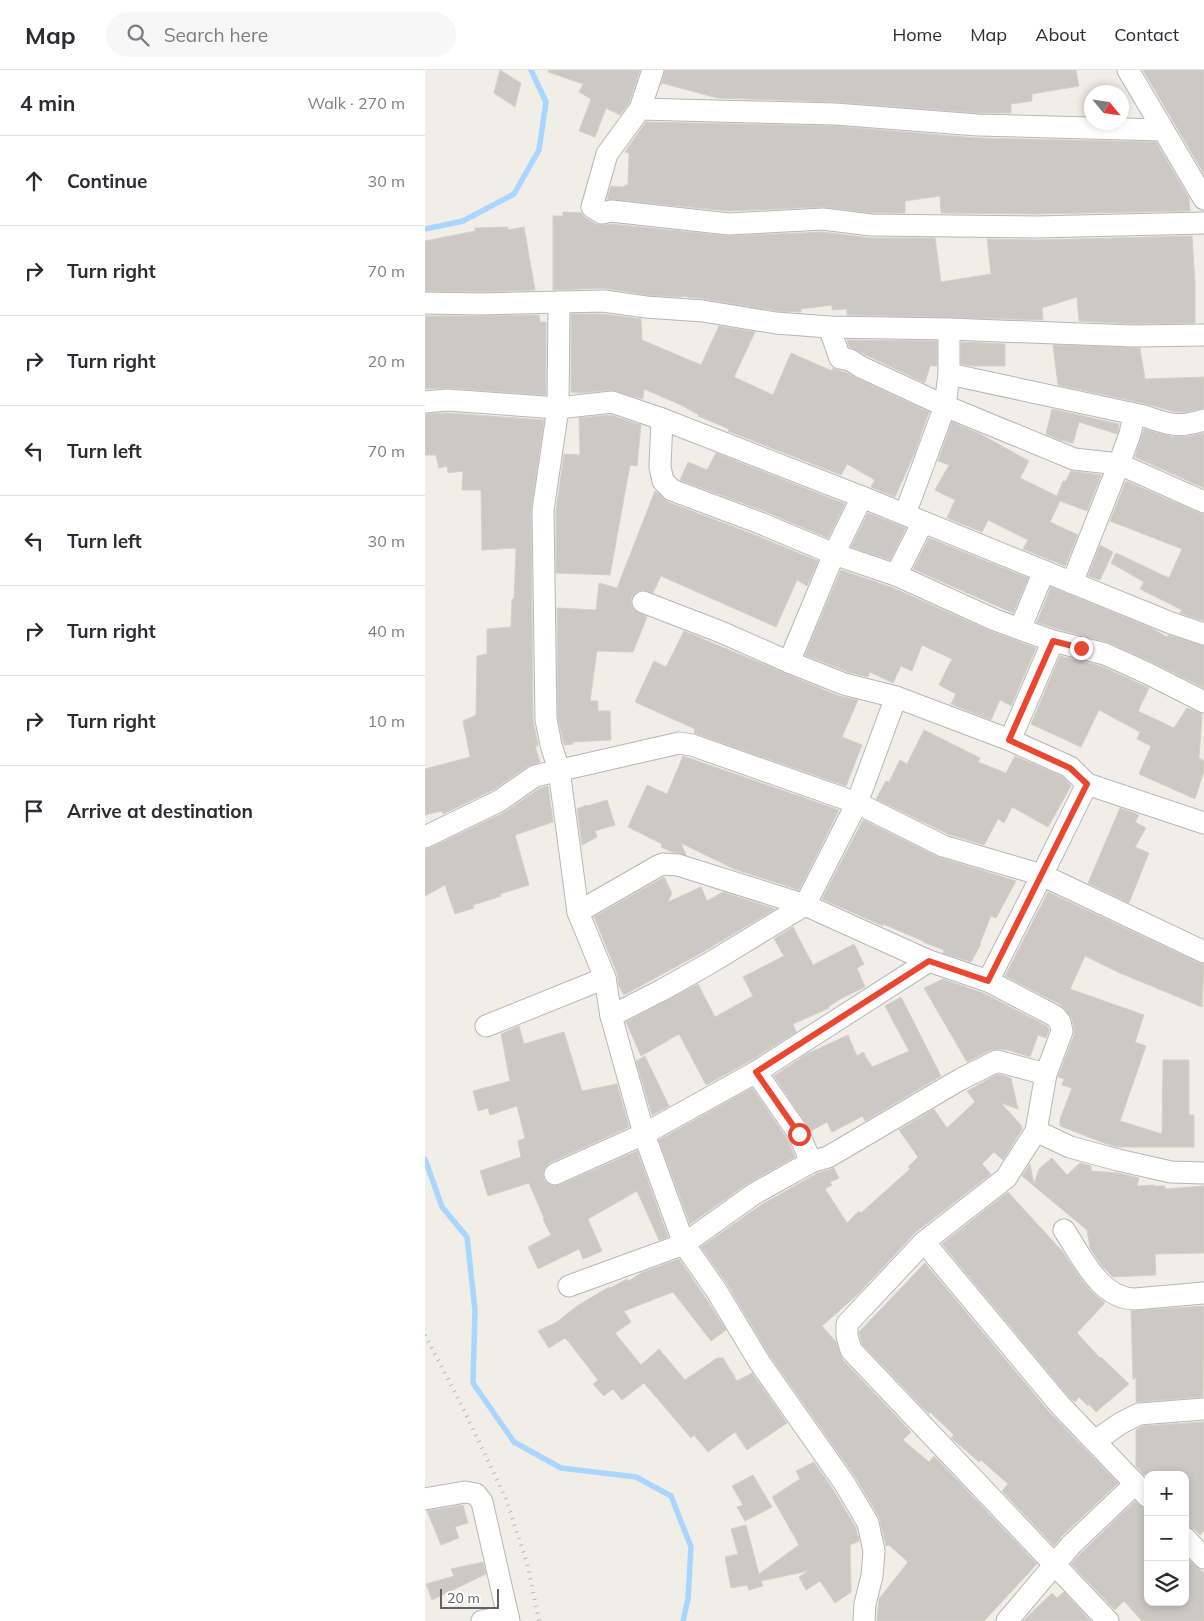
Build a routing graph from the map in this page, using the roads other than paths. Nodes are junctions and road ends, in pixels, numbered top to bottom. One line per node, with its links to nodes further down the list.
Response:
1 (653, 70): 3 (street)
2 (1128, 70): 4 (street)
3 (640, 109): 4 (street); 6 (street)
4 (1162, 130): 5 (street)
5 (1204, 199)
6 (1204, 224)
7 (559, 302): 8 (street); 9 (street); 15 (street)
8 (425, 303)
9 (829, 327): 10 (street); 14 (street)
10 (949, 329): 11 (street); 12 (street)
11 (1204, 335)
12 (949, 374): 14 (street); 16 (street)
13 (425, 402): 15 (street)
14 (945, 406): 19 (street); 22 (street)
15 (558, 408): 17 (street); 35 (street)
16 (1144, 416): 18 (street); 19 (street)
17 (662, 419): 20 (street); 23 (street)
18 (1204, 420)
19 (1119, 464): 21 (street); 26 (street)
20 (862, 497): 22 (street); 23 (street)
21 (1204, 502)
22 (914, 518): 24 (street); 25 (street)
23 (834, 554): 25 (street); 31 (street)
24 (1044, 571): 26 (street); 28 (street)
25 (896, 576): 28 (street)
26 (1072, 583): 29 (street)
27 (643, 602): 31 (street)
28 (1020, 629): 30 (street)
29 (1204, 634)
30 (1053, 641): 33 (street); 34 (street)
31 (789, 662): 32 (street)
32 (896, 697): 34 (street); 37 (street)
33 (1204, 702)
34 (1009, 740): 36 (street)
35 (559, 770): 37 (street); 39 (street); 42 (street)
36 (1087, 784): 38 (street); 40 (street)
37 (857, 803): 40 (street); 41 (street)
38 (1204, 822)
39 (425, 837)
40 (1042, 875): 43 (street); 46 (street)
41 (805, 905): 42 (street); 44 (street); 47 (street)
42 (578, 912): 45 (street)
43 (1204, 952)
44 (929, 961): 46 (street); 49 (street)
45 (605, 978): 47 (street); 48 (street)
46 (988, 981): 50 (street)
47 (611, 1016): 52 (street)
48 (486, 1026)
49 (756, 1072): 52 (street); 53 (street)
50 (1046, 1074): 51 (street); 53 (street)
51 (1036, 1131): 54 (street); 57 (street)
52 (644, 1134): 55 (street); 58 (street)
53 (811, 1162): 58 (street)
54 (1204, 1173)
55 (555, 1174)
56 (1065, 1230): 60 (street)
57 (924, 1242): 62 (street); 67 (street)
58 (684, 1244): 59 (street); 70 (street)
59 (569, 1286)
60 (1204, 1293)
61 (1204, 1409): 62 (street)
62 (1095, 1441): 63 (street)
63 (1142, 1491): 67 (street)
64 (425, 1498): 68 (street)
65 (1189, 1542): 66 (street)
66 (1204, 1558)
67 (1055, 1564): 71 (street); 72 (street)
68 (509, 1619): 69 (street)
69 (482, 1621)
70 (864, 1621)
71 (1007, 1621)
72 (1108, 1621)

